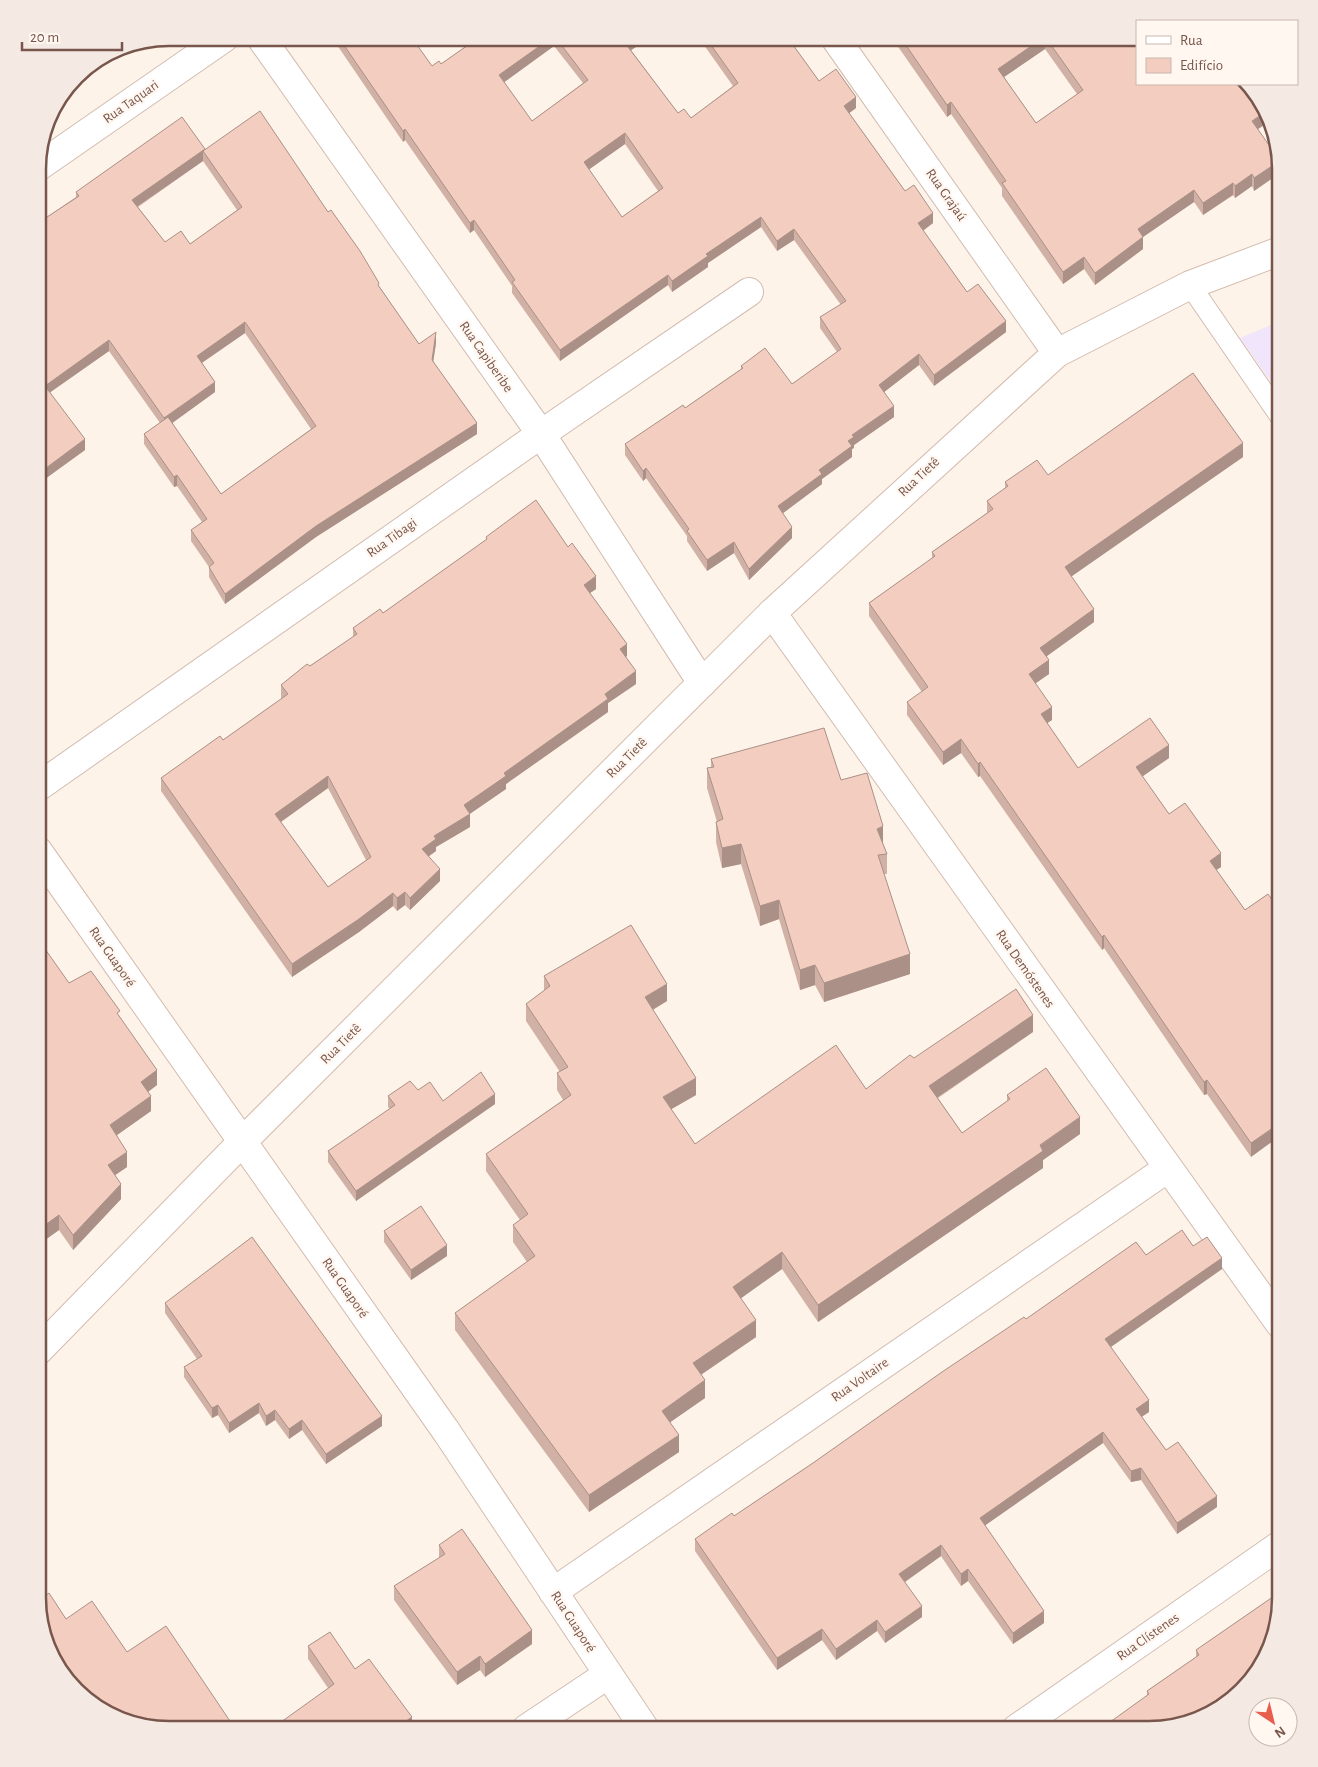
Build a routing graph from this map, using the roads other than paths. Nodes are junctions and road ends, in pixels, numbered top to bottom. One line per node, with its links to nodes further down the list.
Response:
1 (211, 47): 4 (street, Rua Taquari)
2 (266, 47): 10 (street, Rua Capiberibe)
3 (841, 47): 8 (street, Rua Grajaú)
4 (47, 161)
5 (1272, 254): 6 (street, Rua Tietê)
6 (1190, 286): 8 (street, Rua Tietê); 9 (lane)
7 (749, 292): 10 (street, Rua Tibagi)
8 (1057, 353): 11 (street, Rua Tietê)
9 (1272, 404)
10 (540, 434): 12 (street, Rua Capiberibe); 13 (street, Rua Tibagi)
11 (772, 613): 12 (street, Rua Tietê); 16 (street, Rua Demóstenes)
12 (702, 682): 15 (street, Rua Tietê)
13 (47, 781)
14 (47, 863): 15 (street, Rua Guaporé)
15 (242, 1142): 18 (street, Rua Tietê); 20 (street, Rua Guaporé)
16 (1168, 1168): 17 (street, Rua Demóstenes); 20 (street, Rua Voltaire)
17 (1272, 1313)
18 (46, 1343)
19 (1272, 1551): 24 (street, Rua Clístenes)
20 (553, 1592): 21 (street, Rua Guaporé)
21 (608, 1675): 22 (street); 23 (street, Rua Guaporé)
22 (539, 1721)
23 (639, 1721)
24 (1029, 1721)

